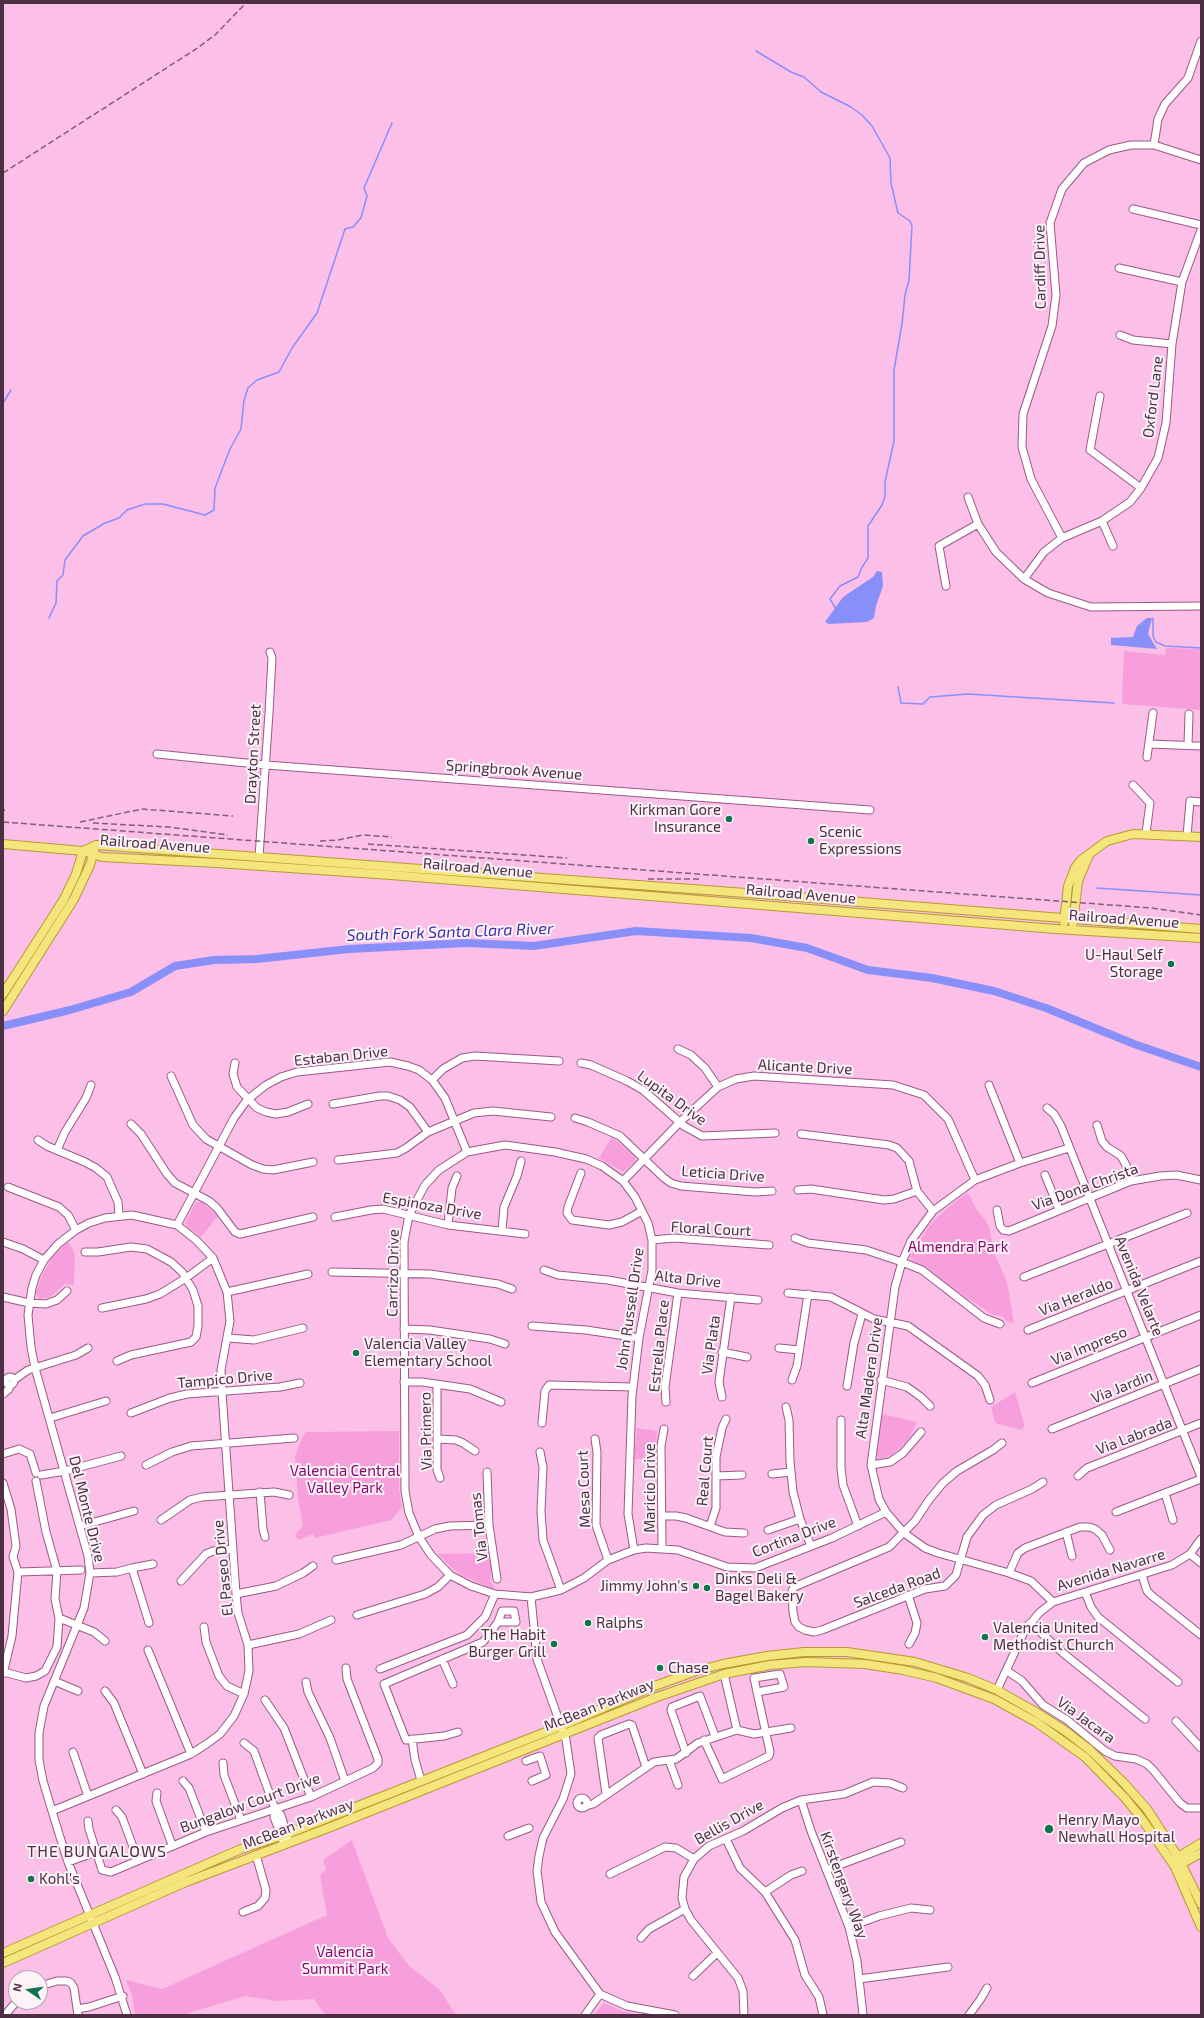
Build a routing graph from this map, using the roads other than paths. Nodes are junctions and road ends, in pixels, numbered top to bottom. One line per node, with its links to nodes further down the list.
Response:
1 (1201, 41): 2 (street)
2 (1154, 144): 3 (street, Cardiff Drive); 16 (street, Cardiff Drive)
3 (1201, 160)
4 (1133, 209): 5 (street)
5 (1201, 225)
6 (1201, 230): 8 (street, Oxford Lane)
7 (1119, 268): 8 (street)
8 (1182, 282): 10 (street, Oxford Lane)
9 (1120, 335): 10 (street)
10 (1172, 344): 12 (street, Oxford Lane)
11 (1100, 396): 12 (street)
12 (1141, 488): 14 (street, Oxford Lane)
13 (968, 497): 15 (street)
14 (1102, 521): 16 (street, Oxford Lane); 17 (street)
15 (978, 524): 18 (street); 19 (street)
16 (1062, 538): 18 (street, Oxford Lane)
17 (1114, 546)
18 (1024, 579): 20 (street)
19 (946, 586)
20 (1201, 606)
21 (270, 652): 29 (street, Drayton Street)
22 (1153, 713): 24 (street)
23 (1189, 714): 25 (street)
24 (1149, 744): 25 (street); 28 (street)
25 (1188, 745): 26 (street)
26 (1201, 746)
27 (157, 754): 29 (street, Springbrook Avenue)
28 (1147, 757)
29 (266, 765): 32 (street, Springbrook Avenue); 40 (street, Drayton Street)
30 (1133, 785): 33 (street)
31 (1201, 802): 34 (street)
32 (870, 810)
33 (1146, 833): 34 (main road); 43 (main road)
34 (1186, 836): 35 (main road)
35 (1201, 837)
36 (3, 844): 38 (main road)
37 (96, 845): 38 (main road, Railroad Avenue); 39 (main road); 40 (main road, Railroad Avenue)
38 (83, 850): 39 (main road, Railroad Avenue); 48 (main road)
39 (93, 855): 42 (main road, Railroad Avenue); 49 (main road)
40 (259, 857): 41 (main road, Railroad Avenue)
41 (533, 877): 42 (main road); 43 (main road, Railroad Avenue)
42 (488, 884): 44 (main road, Railroad Avenue)
43 (1069, 918): 44 (main road); 45 (main road, Railroad Avenue); 46 (main road)
44 (1064, 929): 46 (main road, Railroad Avenue)
45 (1201, 929)
46 (1073, 930): 47 (main road, Railroad Avenue)
47 (1201, 938)
48 (3, 994)
49 (3, 1012)
50 (678, 1049): 58 (street)
51 (559, 1061): 55 (street)
52 (235, 1063): 59 (street)
53 (581, 1063): 66 (street, Lupita Drive)
54 (171, 1076): 74 (street)
55 (432, 1080): 59 (street, Estaban Drive); 65 (street, Estaban Drive)
56 (91, 1085): 76 (street)
57 (989, 1085): 82 (street)
58 (718, 1087): 66 (street, Alicante Drive); 86 (street, Alicante Drive)
59 (247, 1100): 60 (street); 74 (street, Estaban Drive)
60 (308, 1104)
61 (333, 1104): 69 (street)
62 (1047, 1108): 75 (street, Avenida Velarte)
63 (551, 1117): 65 (street)
64 (574, 1118): 78 (street, Leticia Drive)
65 (454, 1121): 69 (street); 77 (street, Estaban Drive)
66 (680, 1122): 70 (street, Lupita Drive); 78 (street, Alicante Drive)
67 (131, 1124): 94 (street)
68 (1097, 1125): 89 (street)
69 (428, 1132): 79 (street)
70 (775, 1133)
71 (801, 1134): 93 (street)
72 (38, 1140): 76 (street)
73 (505, 1145): 77 (street, Carrizo Drive); 88 (street, John Russell Drive)
74 (218, 1147): 81 (street); 94 (street, Estaban Drive)
75 (1069, 1148): 82 (street, Alta Madera Drive); 95 (street, Avenida Velarte)
76 (57, 1150): 101 (street)
77 (467, 1152): 102 (street, Carrizo Drive)
78 (644, 1158): 88 (street, Alicante Drive); 92 (street, Leticia Drive)
79 (338, 1160)
80 (521, 1161): 108 (street)
81 (313, 1162)
82 (1020, 1163): 86 (street, Alta Madera Drive)
83 (581, 1173): 98 (street)
84 (1046, 1175): 96 (street)
85 (457, 1176): 106 (street)
86 (975, 1180): 99 (street, Alta Madera Drive)
87 (1201, 1180): 89 (street, Via Dona Christa)
88 (623, 1181): 98 (street, John Russell Drive)
89 (1131, 1181): 95 (street, Via Dona Christa)
90 (8, 1187): 107 (street)
91 (798, 1190): 93 (street)
92 (772, 1191)
93 (917, 1191): 99 (street)
94 (195, 1193): 103 (street); 105 (street, Estaban Drive)
95 (1089, 1197): 96 (street, Via Dona Christa); 113 (street, Avenida Velarte)
96 (1059, 1209): 97 (street, Via Dona Christa)
97 (997, 1210)
98 (642, 1211): 111 (street, John Russell Drive)
99 (933, 1211): 119 (street, Alta Madera Drive)
100 (1187, 1213): 113 (street)
101 (118, 1215): 105 (street, Del Monte Drive); 107 (street, Del Monte Drive)
102 (409, 1215): 104 (street, Espinoza Drive); 106 (street, Espinoza Drive); 122 (street, Carrizo Drive)
103 (313, 1217)
104 (335, 1217)
105 (177, 1225): 116 (street, El Paseo Drive)
106 (448, 1225): 108 (street, Espinoza Drive)
107 (76, 1230): 117 (street, Del Monte Drive)
108 (502, 1230): 109 (street, Espinoza Drive)
109 (525, 1234)
110 (795, 1238): 119 (street)
111 (652, 1240): 114 (street, Floral Court); 126 (street, John Russell Drive)
112 (3, 1242): 117 (street)
113 (1108, 1244): 124 (street); 129 (street, Avenida Velarte)
114 (769, 1246)
115 (85, 1252): 125 (street)
116 (213, 1258): 125 (street); 130 (street, El Paseo Drive)
117 (44, 1260): 137 (street, Del Monte Drive)
118 (1201, 1261): 129 (street, Via Heraldo)
119 (902, 1262): 141 (street, Alta Madera Drive); 142 (street)
120 (544, 1270): 126 (street, Alta Drive)
121 (332, 1272): 122 (street)
122 (404, 1273): 127 (street); 145 (street, Carrizo Drive)
123 (308, 1274): 130 (street)
124 (1024, 1277)
125 (186, 1278): 138 (street); 156 (street)
126 (648, 1288): 131 (street, Alta Drive); 149 (street, John Russell Drive)
127 (512, 1289)
128 (67, 1291): 137 (street)
129 (1127, 1291): 146 (street, Via Heraldo); 147 (street, Avenida Velarte)
130 (227, 1292): 148 (street, El Paseo Drive)
131 (678, 1293): 135 (street, Alta Drive); 175 (street, Estrella Place)
132 (788, 1293): 133 (street)
133 (808, 1294): 139 (street); 153 (street)
134 (3, 1297): 137 (street)
135 (731, 1297): 136 (street, Alta Drive); 154 (street, Via Plata)
136 (758, 1300)
137 (29, 1303): 157 (street, Del Monte Drive)
138 (102, 1308)
139 (862, 1314): 141 (street); 167 (street)
140 (1201, 1315): 147 (street, Via Impreso)
141 (889, 1323): 160 (street, Alta Madera Drive); 172 (street)
142 (1000, 1324)
143 (532, 1326): 149 (street)
144 (303, 1328): 148 (street)
145 (404, 1329): 150 (street); 163 (street, Carrizo Drive)
146 (1028, 1330)
147 (1145, 1337): 164 (street, Via Impreso); 166 (street, Avenida Velarte)
148 (228, 1338): 169 (street, El Paseo Drive)
149 (639, 1338): 168 (street, John Russell Drive)
150 (505, 1344)
151 (88, 1348): 157 (street)
152 (779, 1348): 153 (street)
153 (799, 1350): 159 (street)
154 (722, 1352): 155 (street); 171 (street, Via Plata)
155 (747, 1356)
156 (117, 1361)
157 (33, 1369): 161 (street); 179 (street, Del Monte Drive)
158 (1201, 1369): 166 (street, Via Jardin)
159 (792, 1380)
160 (881, 1380): 176 (street); 198 (street, Alta Madera Drive)
161 (8, 1381): 170 (street)
162 (300, 1382): 169 (street, Tampico Drive)
163 (404, 1382): 165 (street); 231 (street, Carrizo Drive)
164 (1032, 1383)
165 (437, 1384): 174 (street); 189 (street, Via Primero)
166 (1164, 1384): 185 (street, Via Jardin); 186 (street, Avenida Velarte)
167 (847, 1386)
168 (633, 1387): 182 (street); 236 (street, John Russell Drive)
169 (222, 1392): 178 (street, Tampico Drive); 191 (street, El Paseo Drive)
170 (3, 1394)
171 (722, 1396)
172 (990, 1400)
173 (106, 1402): 179 (street)
174 (501, 1402)
175 (666, 1402)
176 (930, 1406)
177 (786, 1407): 201 (street)
178 (131, 1413)
179 (50, 1418): 199 (street, Del Monte Drive)
180 (726, 1419): 204 (street, Real Court)
181 (841, 1420): 225 (street)
182 (542, 1423)
183 (1201, 1423): 186 (street, Via Labrada)
184 (664, 1429): 218 (street, Maricio Drive)
185 (1052, 1429)
186 (1182, 1431): 205 (street, Via Labrada); 208 (street, Avenida Velarte)
187 (921, 1432): 198 (street)
188 (294, 1438): 191 (street)
189 (437, 1439): 193 (street); 207 (street, Via Primero)
190 (595, 1439): 241 (street, Mesa Court)
191 (226, 1443): 197 (street); 213 (street, El Paseo Drive)
192 (1002, 1443): 229 (street)
193 (475, 1451)
194 (540, 1452): 256 (street)
195 (3, 1454): 206 (street)
196 (121, 1456): 199 (street)
197 (146, 1465)
198 (871, 1465): 216 (street, Alta Madera Drive)
199 (65, 1471): 206 (street); 223 (street, Del Monte Drive)
200 (487, 1472): 222 (street, Via Tomas)
201 (791, 1472): 202 (street); 219 (street)
202 (772, 1474)
203 (742, 1475): 204 (street)
204 (716, 1476): 224 (street, Real Court)
205 (1078, 1476)
206 (39, 1477): 248 (street)
207 (440, 1478)
208 (1201, 1478): 212 (street)
209 (1043, 1482): 242 (street, Salceda Road)
210 (3, 1483): 249 (street)
211 (260, 1492): 213 (street); 214 (street); 230 (street)
212 (1165, 1493): 217 (street); 221 (street)
213 (229, 1494): 220 (street); 235 (street, El Paseo Drive)
214 (289, 1495)
215 (134, 1511): 223 (street)
216 (886, 1512): 225 (street, Cortina Drive); 229 (street, Alta Madera Drive)
217 (1116, 1512)
218 (662, 1516): 224 (street); 234 (street, Maricio Drive)
219 (800, 1519): 226 (street); 233 (street)
220 (161, 1520)
221 (1173, 1520)
222 (489, 1525): 231 (street); 254 (street, Via Tomas)
223 (80, 1526): 250 (street, Del Monte Drive)
224 (710, 1526): 228 (street)
225 (858, 1526): 233 (street, Cortina Drive)
226 (768, 1530)
227 (1066, 1532): 237 (street); 239 (street); 251 (street)
228 (744, 1533)
229 (904, 1533): 242 (street, Alta Madera Drive); 260 (street, Salceda Road)
230 (265, 1537)
231 (419, 1537): 240 (street); 252 (street, Carrizo Drive)
232 (1201, 1539): 238 (street, Avenida Navarre)
233 (811, 1546): 234 (street, Cortina Drive)
234 (662, 1548): 236 (street, Cortina Drive)
235 (233, 1549): 255 (street); 258 (street, El Paseo Drive)
236 (634, 1550): 241 (street, Cortina Drive)
237 (1110, 1550)
238 (1190, 1554): 243 (street); 253 (street, Avenida Navarre)
239 (1072, 1556)
240 (336, 1560)
241 (608, 1560): 256 (street, Cortina Drive)
242 (960, 1560): 251 (street, Alta Madera Drive); 260 (street, Salceda Road)
243 (1201, 1563)
244 (153, 1564): 246 (street)
245 (313, 1566): 258 (street)
246 (132, 1568): 250 (street); 267 (street)
247 (81, 1570): 248 (street)
248 (57, 1571): 249 (street); 264 (street)
249 (18, 1572): 280 (street)
250 (90, 1573): 268 (street, Del Monte Drive)
251 (1010, 1573): 262 (street, Alta Madera Drive)
252 (450, 1575): 259 (street, Carrizo Drive); 263 (street)
253 (1142, 1575): 257 (street, Avenida Navarre); 271 (street)
254 (497, 1579)
255 (181, 1580)
256 (561, 1590): 261 (street, Cortina Drive)
257 (1085, 1592): 262 (street, Avenida Navarre); 284 (street)
258 (236, 1594): 274 (street, El Paseo Drive)
259 (495, 1594): 261 (street, Carrizo Drive); 278 (street)
260 (908, 1595): 273 (street)
261 (531, 1597): 295 (street)
262 (1053, 1602): 269 (street, Avenida Navarre)
263 (357, 1615)
264 (59, 1618): 268 (street); 280 (street)
265 (331, 1620): 274 (street)
266 (498, 1622): 276 (street)
267 (149, 1623)
268 (78, 1624): 272 (street); 282 (street, Del Monte Drive)
269 (1029, 1624): 279 (street, Avenida Navarre); 292 (street)
270 (204, 1627): 290 (street)
271 (1201, 1635)
272 (105, 1640)
273 (910, 1644)
274 (248, 1645): 290 (street, El Paseo Drive)
275 (148, 1650): 306 (street)
276 (442, 1659): 285 (street); 300 (street)
277 (346, 1668): 315 (street, Bungalow Court Drive)
278 (380, 1669)
279 (1006, 1670): 286 (street, Avenida Navarre); 327 (street, Via Jacara)
280 (3, 1673)
281 (724, 1674): 295 (main road, McBean Parkway); 296 (street); 348 (main road, McBean Parkway)
282 (54, 1681): 287 (street); 330 (street, Del Monte Drive)
283 (306, 1682): 315 (street)
284 (1178, 1682)
285 (453, 1684)
286 (997, 1690): 295 (main road, McBean Parkway); 348 (main road, McBean Parkway)
287 (78, 1691)
288 (105, 1691): 312 (street)
289 (757, 1692): 298 (street)
290 (244, 1694): 306 (street, El Paseo Drive)
291 (265, 1700): 323 (street)
292 (1145, 1719)
293 (1176, 1721): 303 (street)
294 (791, 1728): 298 (street)
295 (562, 1730): 310 (main road, McBean Parkway); 319 (main road, McBean Parkway); 325 (street)
296 (737, 1730): 298 (street); 299 (street)
297 (458, 1732): 300 (street)
298 (766, 1732): 301 (street)
299 (714, 1736): 301 (street); 305 (street, McBean Parkway)
300 (412, 1739): 313 (street)
301 (704, 1740): 305 (street)
302 (244, 1743): 328 (street)
303 (1201, 1748)
304 (73, 1752): 322 (street)
305 (686, 1753): 307 (street)
306 (191, 1754): 312 (street, El Paseo Drive)
307 (668, 1760): 311 (street); 317 (street)
308 (526, 1761): 316 (street)
309 (223, 1763): 331 (street)
310 (457, 1765): 313 (main road, McBean Parkway); 319 (main road)
311 (646, 1767): 321 (street); 321 (street)
312 (143, 1774): 322 (street, El Paseo Drive)
313 (421, 1780): 324 (main road); 335 (main road, McBean Parkway)
314 (183, 1781): 334 (street)
315 (345, 1781): 323 (street, Bungalow Court Drive)
316 (532, 1781)
317 (678, 1785)
318 (903, 1788): 326 (street, Bellis Drive)
319 (427, 1789): 324 (main road, McBean Parkway)
320 (157, 1793): 341 (street)
321 (606, 1794): 325 (street)
322 (88, 1796): 330 (street, El Paseo Drive)
323 (311, 1796): 328 (street, Bungalow Court Drive)
324 (407, 1797): 339 (main road, McBean Parkway)
325 (564, 1797): 369 (street)
326 (801, 1800): 337 (street, Bellis Drive); 349 (street, Kirstengary Way)
327 (1201, 1808)
328 (275, 1809): 331 (street, Bungalow Court Drive); 335 (street)
329 (116, 1810): 346 (street)
330 (52, 1811): 347 (street, Del Monte Drive)
331 (241, 1820): 334 (street, Bungalow Court Drive)
332 (88, 1821): 342 (street)
333 (529, 1828): 336 (street)
334 (206, 1832): 341 (street, Bungalow Court Drive)
335 (284, 1835): 339 (street); 357 (main road, McBean Parkway)
336 (508, 1836)
337 (726, 1839): 345 (street, Bellis Drive); 352 (street)
338 (901, 1842): 349 (street)
339 (287, 1844): 344 (main road, McBean Parkway)
340 (1201, 1844): 348 (main road)
341 (172, 1845): 346 (street, Bungalow Court Drive)
342 (96, 1852): 346 (street, Bungalow Court Drive); 347 (street)
343 (1201, 1853): 348 (main road)
344 (256, 1855): 356 (street); 357 (main road, McBean Parkway)
345 (694, 1859): 351 (street); 354 (street, Bellis Drive)
346 (138, 1860)
347 (68, 1862): 357 (street, Del Monte Drive)
348 (1176, 1862): 353 (main road, McBean Parkway); 359 (main road, McBean Parkway)
349 (826, 1870): 358 (street, Kirstengary Way)
350 (802, 1871): 352 (street)
351 (610, 1874)
352 (765, 1892): 376 (street)
353 (1201, 1904)
354 (685, 1909): 360 (street); 362 (street, Bellis Drive)
355 (930, 1910): 358 (street)
356 (243, 1912)
357 (90, 1919): 361 (main road, McBean Parkway); 363 (main road, McBean Parkway); 370 (street, Del Monte Drive)
358 (849, 1927): 366 (street, Kirstengary Way)
359 (1201, 1928)
360 (641, 1938)
361 (3, 1953)
362 (717, 1953): 365 (street); 375 (street, Bellis Drive)
363 (3, 1963)
364 (948, 1967): 366 (street)
365 (693, 1976)
366 (859, 1979): 377 (street, Kirstengary Way)
367 (48, 1984): 371 (street)
368 (987, 1988): 378 (street)
369 (600, 1994): 373 (street); 374 (street)
370 (123, 1996): 371 (street); 372 (street, Del Monte Drive)
371 (78, 2012)
372 (127, 2015)
373 (585, 2015)
374 (675, 2015)
375 (744, 2015)
376 (823, 2015)
377 (863, 2015)
378 (969, 2015)

